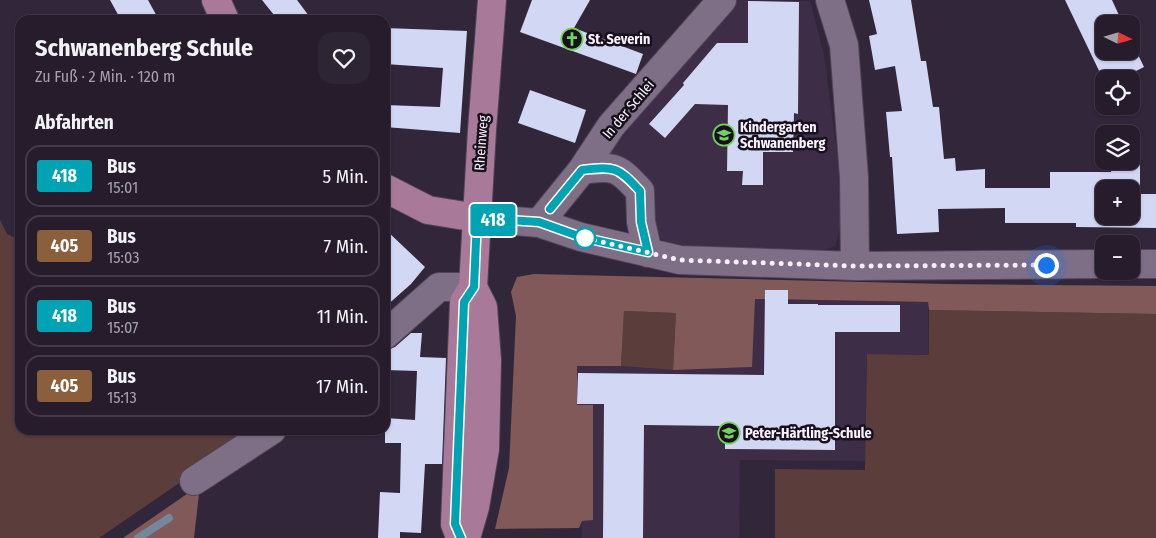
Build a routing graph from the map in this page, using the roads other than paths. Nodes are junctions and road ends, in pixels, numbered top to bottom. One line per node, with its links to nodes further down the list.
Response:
1 (216, 0): 5 (main road)
2 (492, 0): 8 (main road, Rheinweg)
3 (722, 0): 6 (street, In der Schlei)
4 (830, 0): 14 (street)
5 (223, 15)
6 (582, 170): 9 (street, In der Schlei); 10 (street)
7 (390, 191): 8 (main road)
8 (477, 218): 9 (street); 15 (main road, Rheinweg)
9 (539, 222): 10 (street)
10 (648, 252): 14 (street)
11 (1095, 264): 14 (street)
12 (1140, 264): 13 (street)
13 (1156, 264)
14 (854, 266)
15 (474, 287): 16 (street); 19 (main road, Rheinweg); 20 (main road, Rheinweg)
16 (390, 331)
17 (264, 435): 18 (street)
18 (194, 481)
19 (461, 538)
20 (466, 538)

